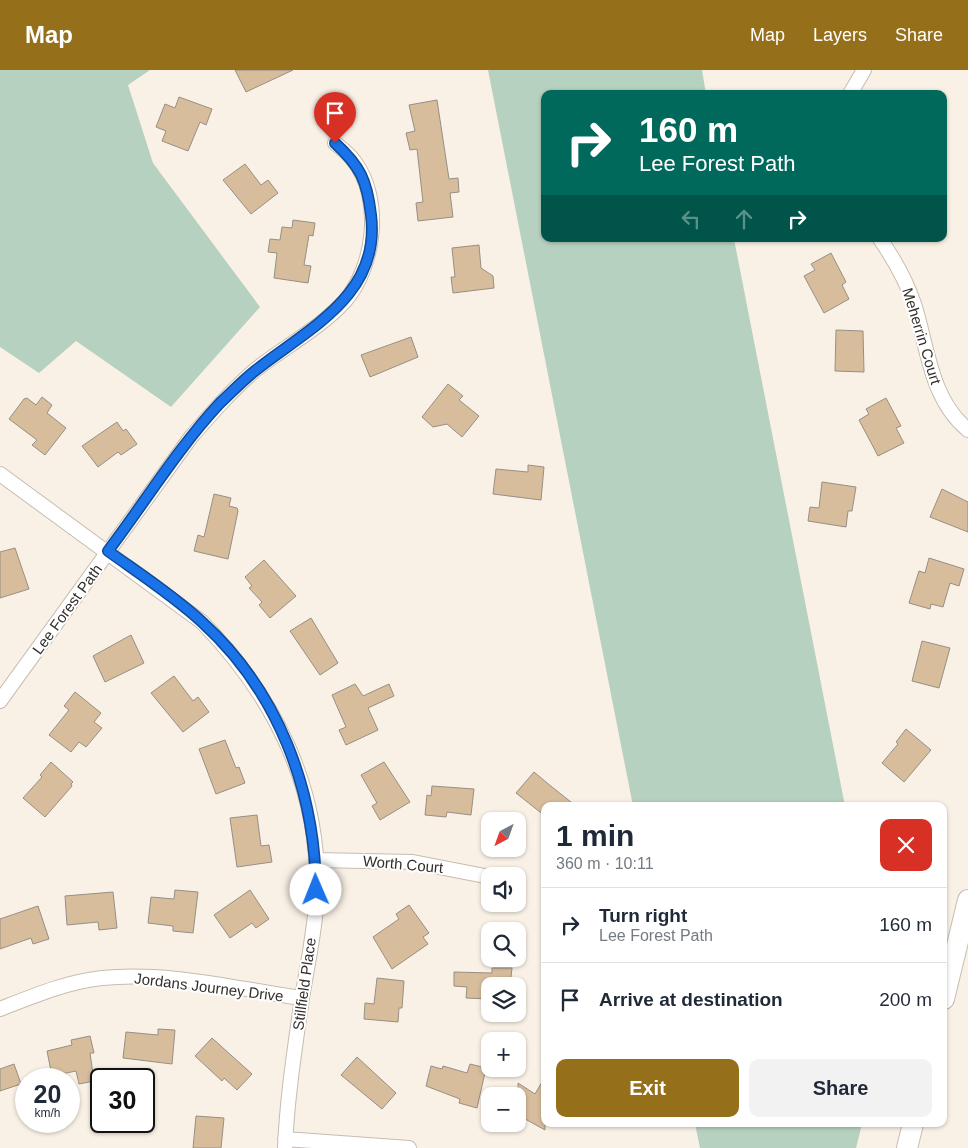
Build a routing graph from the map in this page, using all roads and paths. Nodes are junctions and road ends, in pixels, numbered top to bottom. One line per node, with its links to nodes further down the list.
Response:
1 (864, 70): 2 (street)
2 (852, 90)
3 (335, 143): 7 (street, Lee Forest Path)
4 (882, 242): 5 (street, Meherrin Court)
5 (968, 430)
6 (0, 474): 7 (street, Stillfield Place)
7 (108, 551): 8 (street, Lee Forest Path); 9 (street, Stillfield Place)
8 (0, 701)
9 (316, 860): 10 (street, Worth Court); 13 (street, Stillfield Place)
10 (481, 876)
11 (968, 900): 12 (main road)
12 (947, 987)
13 (302, 998): 14 (street, Jordans Journey Drive); 16 (street, Stillfield Place)
14 (0, 1009)
15 (912, 1127): 18 (main road)
16 (285, 1143): 17 (street)
17 (409, 1148)
18 (907, 1148)

